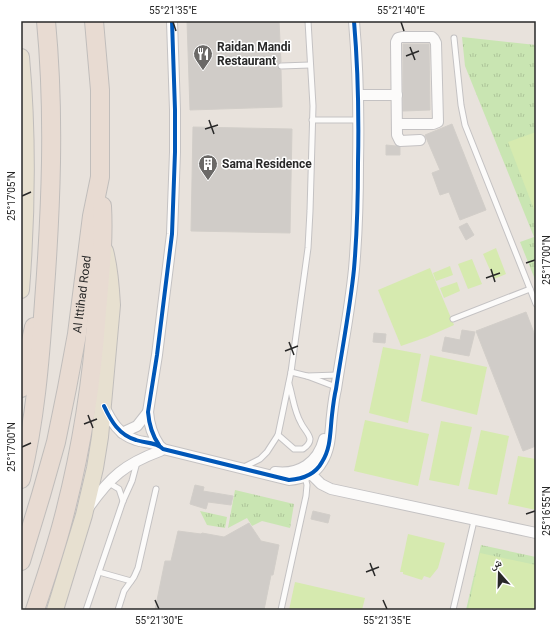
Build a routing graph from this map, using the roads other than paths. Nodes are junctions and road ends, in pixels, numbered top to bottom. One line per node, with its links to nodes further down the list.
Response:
1 (46, 21): 20 (highway)
2 (94, 21): 16 (highway, Al Ittihad Road)
3 (172, 21): 30 (street)
4 (308, 21): 8 (lane)
5 (354, 21): 10 (street)
6 (454, 38): 18 (lane)
7 (21, 57): 19 (main road)
8 (310, 65): 9 (lane); 12 (lane)
9 (281, 66)
10 (359, 95): 11 (street); 13 (street)
11 (397, 95): 14 (street); 14 (street)
12 (312, 120): 13 (lane); 23 (lane)
13 (358, 120): 24 (street)
14 (397, 124): 15 (street)
15 (420, 140)
16 (100, 177): 17 (highway); 46 (highway, Al Ittihad Road)
17 (103, 246): 29 (main road); 49 (highway)
18 (530, 289): 21 (lane); 22 (lane)
19 (21, 290)
20 (45, 290): 28 (highway); 39 (highway)
21 (536, 304)
22 (453, 319)
23 (291, 372): 25 (lane); 26 (lane)
24 (338, 375): 25 (lane); 27 (street)
25 (307, 376): 27 (lane)
26 (289, 383): 33 (lane); 33 (lane)
27 (336, 387): 31 (street)
28 (21, 388)
29 (104, 406): 32 (street); 43 (main road)
30 (148, 412): 32 (street); 34 (street)
31 (332, 416): 37 (street); 38 (street)
32 (122, 433): 34 (street)
33 (278, 435): 36 (lane)
34 (161, 447): 35 (street); 36 (street)
35 (137, 460): 40 (street); 42 (lane)
36 (241, 468): 37 (street)
37 (254, 471): 38 (street)
38 (308, 476): 44 (street); 53 (lane)
39 (21, 479)
40 (108, 483): 42 (lane); 43 (street)
41 (156, 489): 48 (lane)
42 (123, 501): 47 (lane)
43 (84, 515): 50 (main road)
44 (474, 520): 45 (street); 54 (lane)
45 (536, 533)
46 (21, 561)
47 (99, 572): 48 (lane); 51 (lane)
48 (131, 581): 52 (lane)
49 (35, 610)
50 (55, 610)
51 (86, 610)
52 (118, 610)
53 (281, 610)
54 (453, 610)

